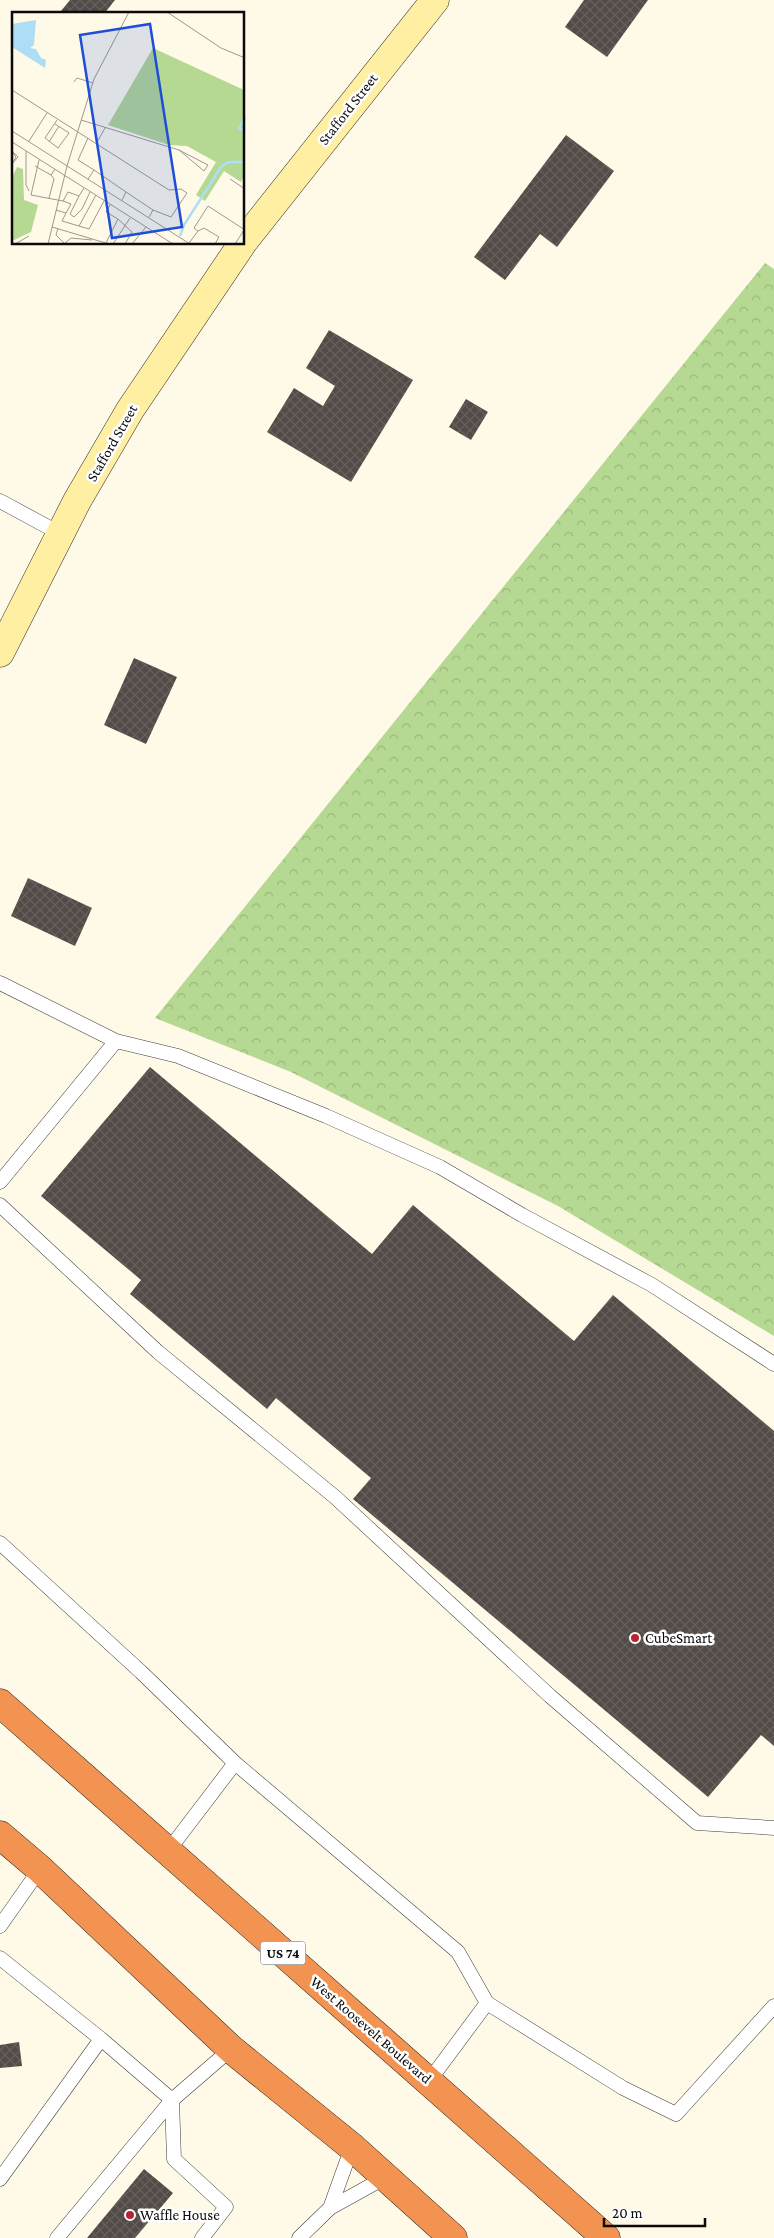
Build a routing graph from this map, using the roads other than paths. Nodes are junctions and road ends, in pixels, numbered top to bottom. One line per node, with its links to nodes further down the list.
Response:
1 (435, 0): 2 (street, Stafford Street)
2 (245, 240)
3 (242, 245): 5 (street, Stafford Street)
4 (0, 501): 5 (lane)
5 (61, 534): 6 (street, Stafford Street)
6 (0, 653)
7 (0, 983): 8 (lane)
8 (116, 1041): 9 (lane); 11 (lane)
9 (0, 1182)
10 (0, 1205): 15 (lane)
11 (774, 1364)
12 (0, 1543): 14 (lane)
13 (0, 1703): 17 (highway, West Roosevelt Boulevard / US 74)
14 (235, 1764): 17 (lane); 21 (lane)
15 (774, 1828)
16 (0, 1835): 18 (highway)
17 (168, 1851): 25 (highway, West Roosevelt Boulevard / US 74)
18 (40, 1868): 19 (lane); 24 (highway)
19 (0, 1926)
20 (0, 1958): 23 (lane)
21 (487, 2004): 22 (lane); 25 (lane)
22 (774, 2006)
23 (101, 2039): 26 (lane); 29 (lane)
24 (231, 2049): 26 (lane); 27 (highway)
25 (429, 2081): 35 (highway, West Roosevelt Boulevard / US 74)
26 (172, 2100): 31 (lane); 32 (lane)
27 (352, 2147): 28 (highway); 30 (lane)
28 (386, 2177): 30 (lane); 34 (highway)
29 (0, 2178)
30 (330, 2208): 33 (lane)
31 (57, 2238)
32 (202, 2238)
33 (299, 2238)
34 (453, 2238)
35 (606, 2238)

